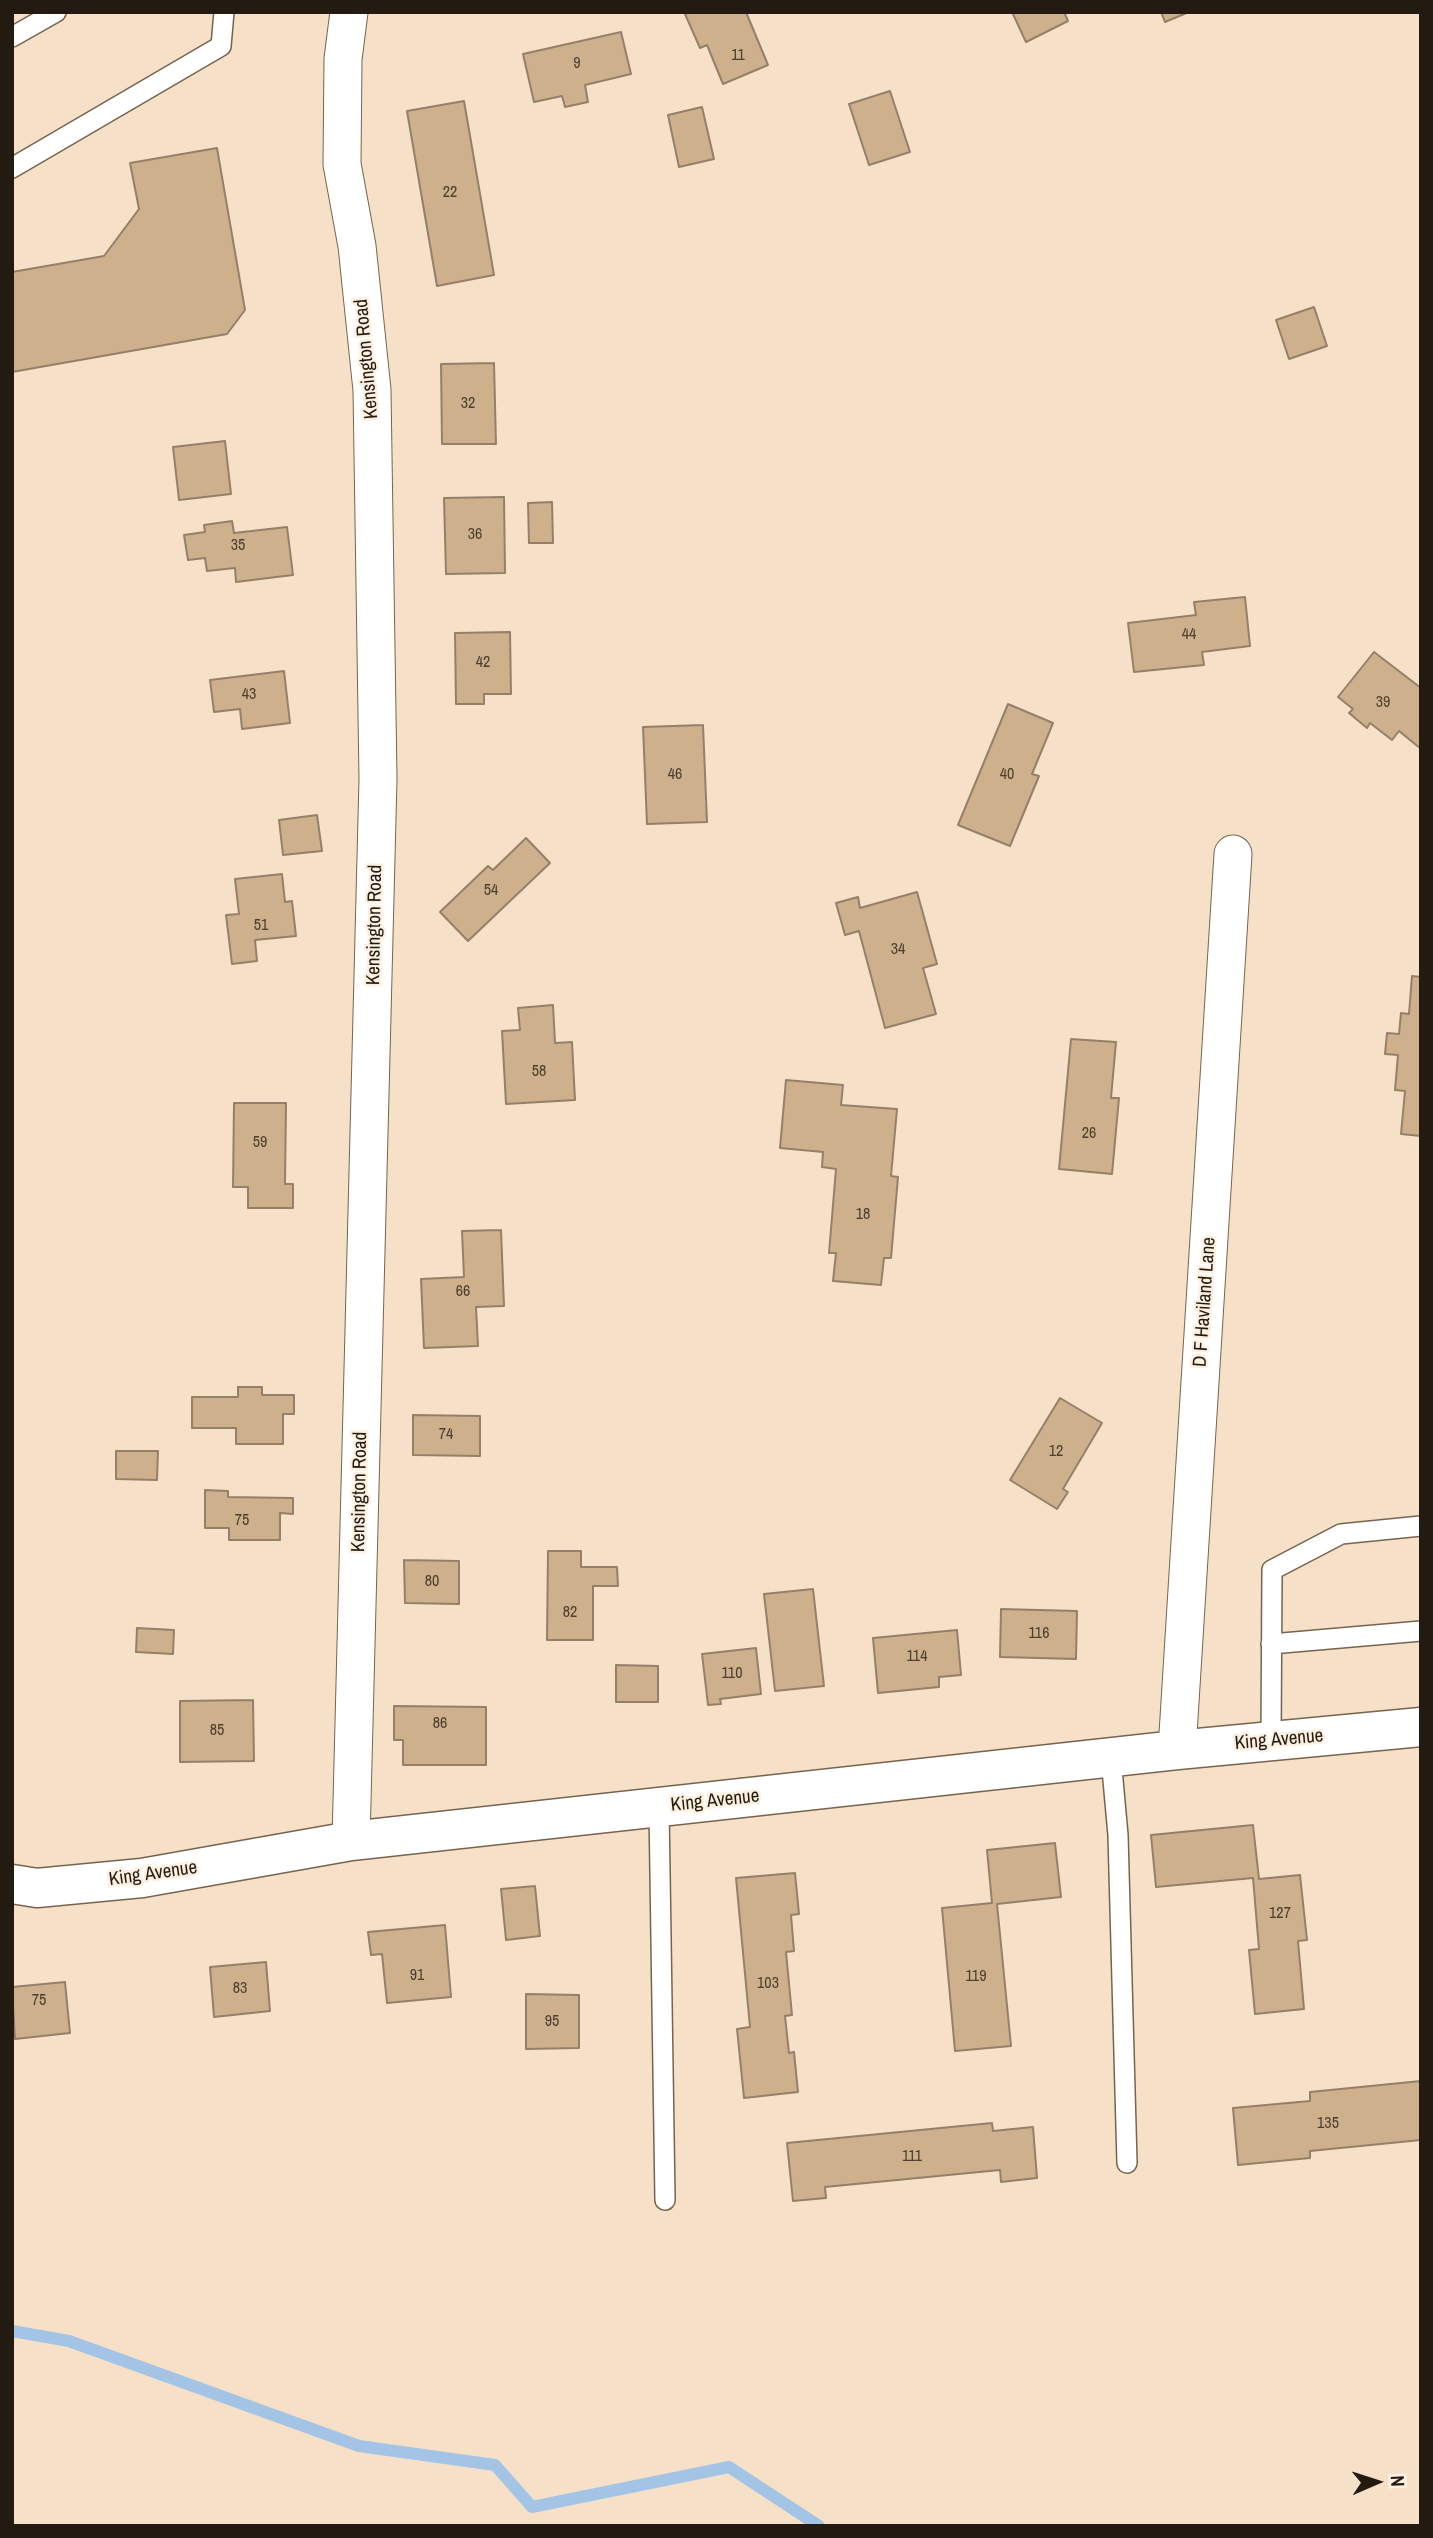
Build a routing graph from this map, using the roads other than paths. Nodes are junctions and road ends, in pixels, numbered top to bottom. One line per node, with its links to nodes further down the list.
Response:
1 (56, 12): 4 (lane)
2 (224, 12): 5 (lane)
3 (349, 12): 15 (street, Kensington Road)
4 (12, 37)
5 (12, 168)
6 (1233, 854): 12 (street, D F Haviland Lane)
7 (1421, 1526): 9 (lane)
8 (1421, 1631): 9 (lane)
9 (1271, 1644): 11 (lane)
10 (1421, 1727): 11 (street, King Avenue)
11 (1271, 1741): 12 (street, King Avenue)
12 (1177, 1750): 13 (street, King Avenue)
13 (1111, 1758): 14 (street, King Avenue); 17 (lane)
14 (659, 1808): 15 (street, King Avenue); 18 (lane)
15 (351, 1840): 16 (street, King Avenue)
16 (12, 1885)
17 (1127, 2163)
18 (665, 2200)

